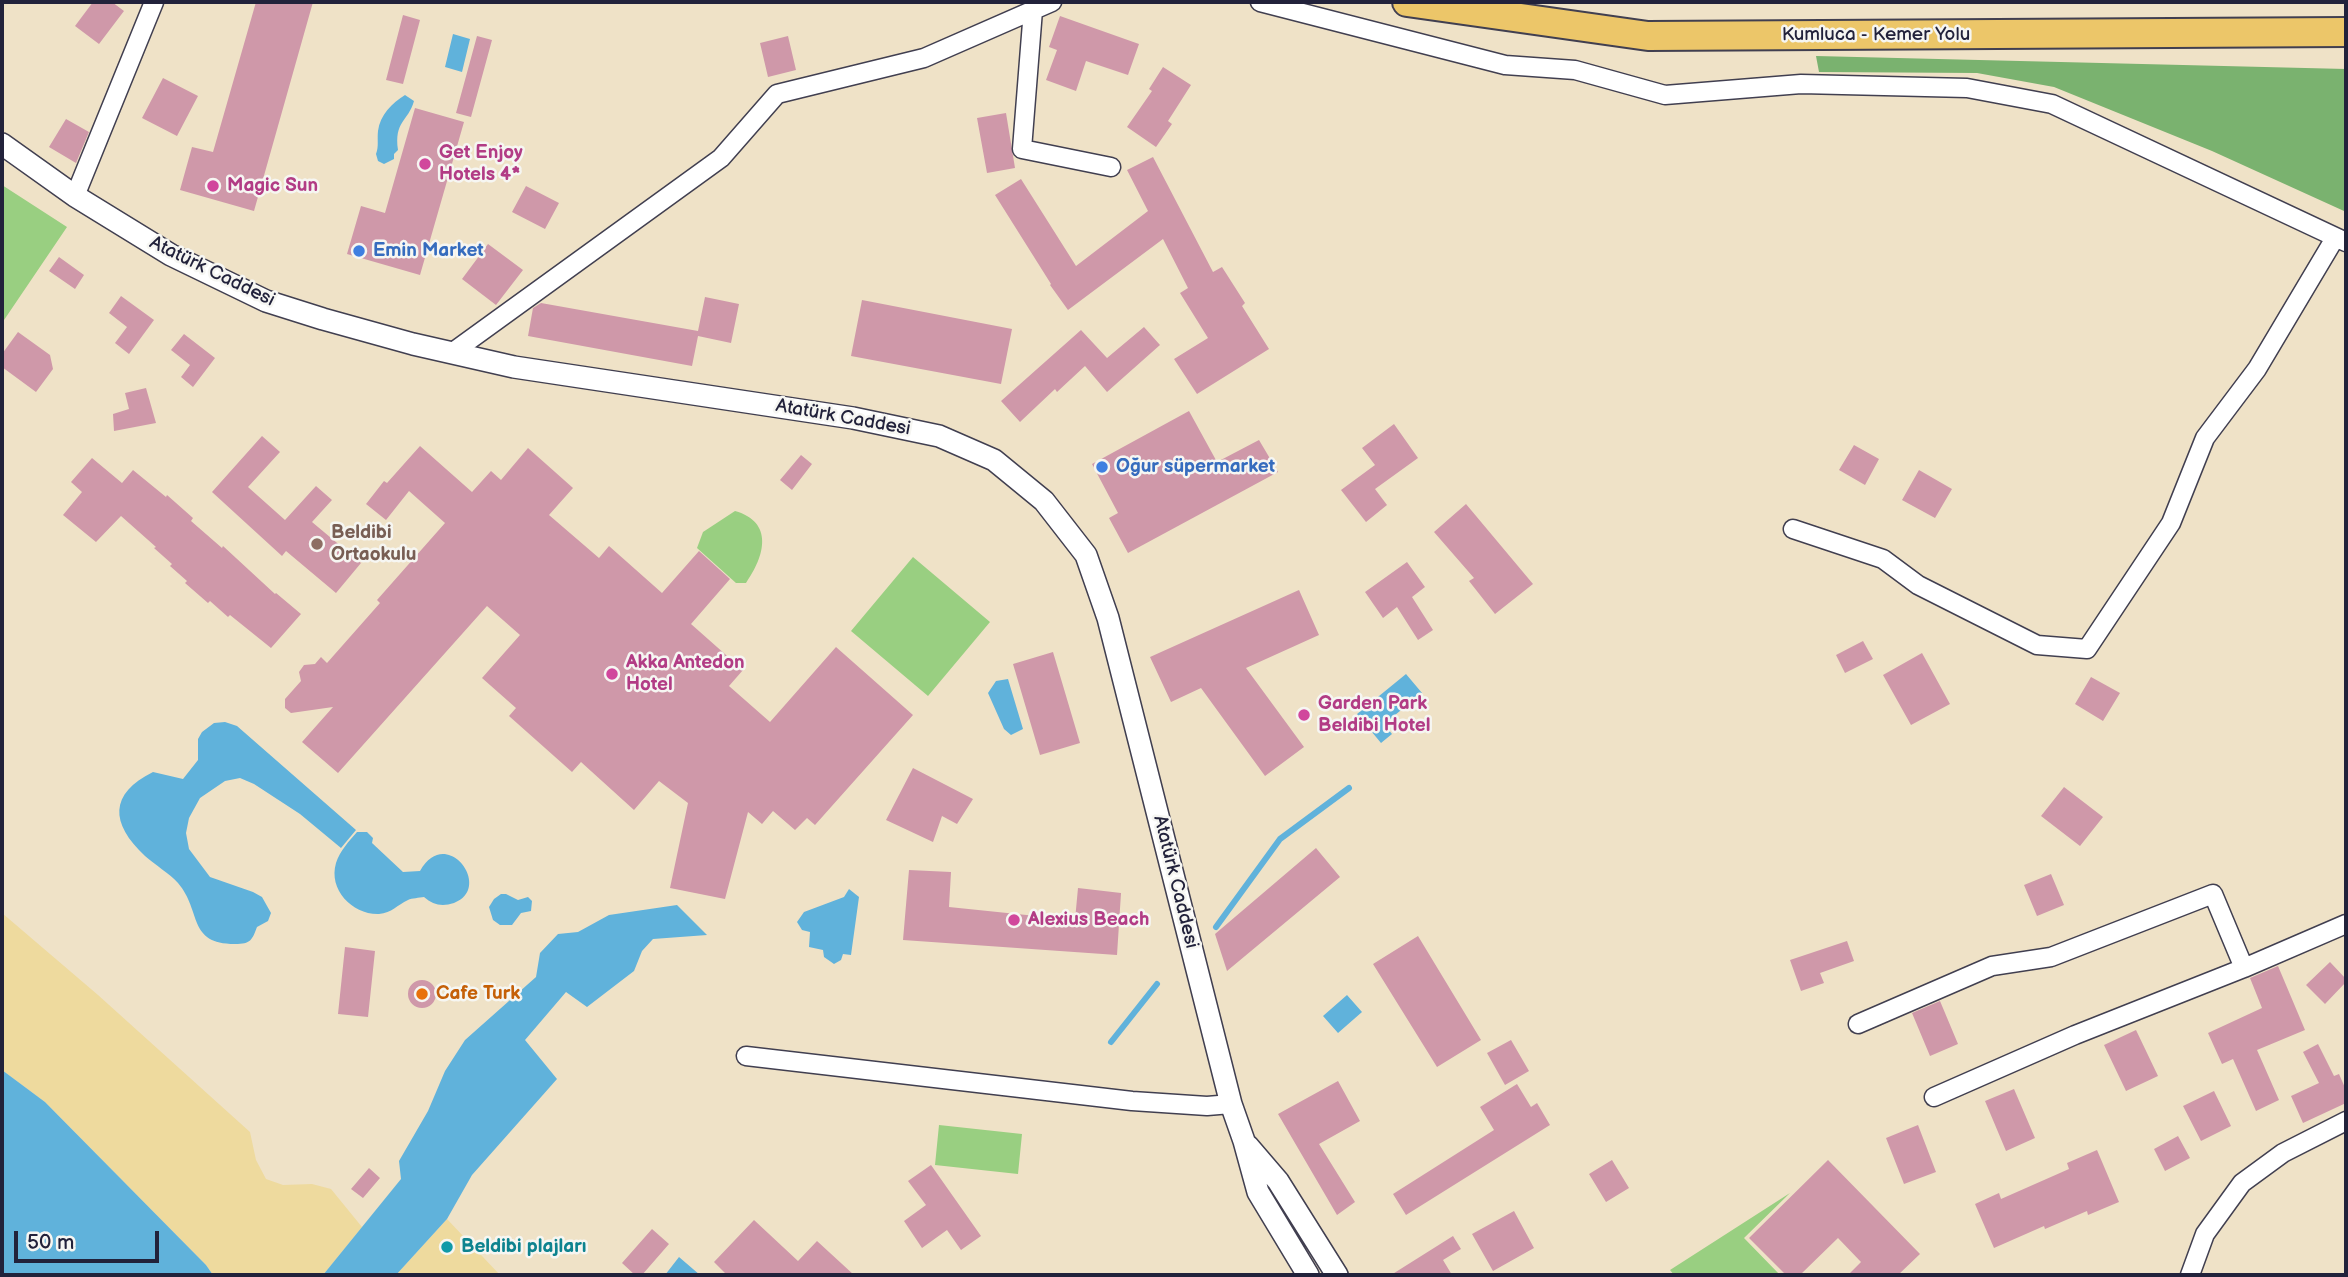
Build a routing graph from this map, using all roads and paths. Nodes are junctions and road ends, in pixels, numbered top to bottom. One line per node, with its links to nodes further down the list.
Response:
1 (154, 2): 9 (street)
2 (1052, 2): 5 (street)
3 (1260, 2): 10 (street)
4 (1407, 2): 6 (highway, Kumluca - Kemer Yolu)
5 (1033, 10): 8 (street); 11 (street)
6 (2346, 32)
7 (2, 144): 9 (street, Atatürk Caddesi)
8 (1111, 167)
9 (75, 196): 11 (street, Atatürk Caddesi)
10 (2341, 240): 12 (street)
11 (453, 352): 18 (street, Atatürk Caddesi)
12 (1793, 529)
13 (2346, 925): 14 (street)
14 (2245, 968): 15 (street); 17 (street)
15 (1858, 1024)
16 (746, 1056): 18 (street)
17 (1934, 1097)
18 (1231, 1104): 20 (street, Atatürk Caddesi)
19 (2346, 1121): 23 (street)
20 (1244, 1141): 21 (street, Atatürk Caddesi); 22 (street, Atatürk Caddesi)
21 (1308, 1275)
22 (1337, 1275)
23 (2190, 1275)

